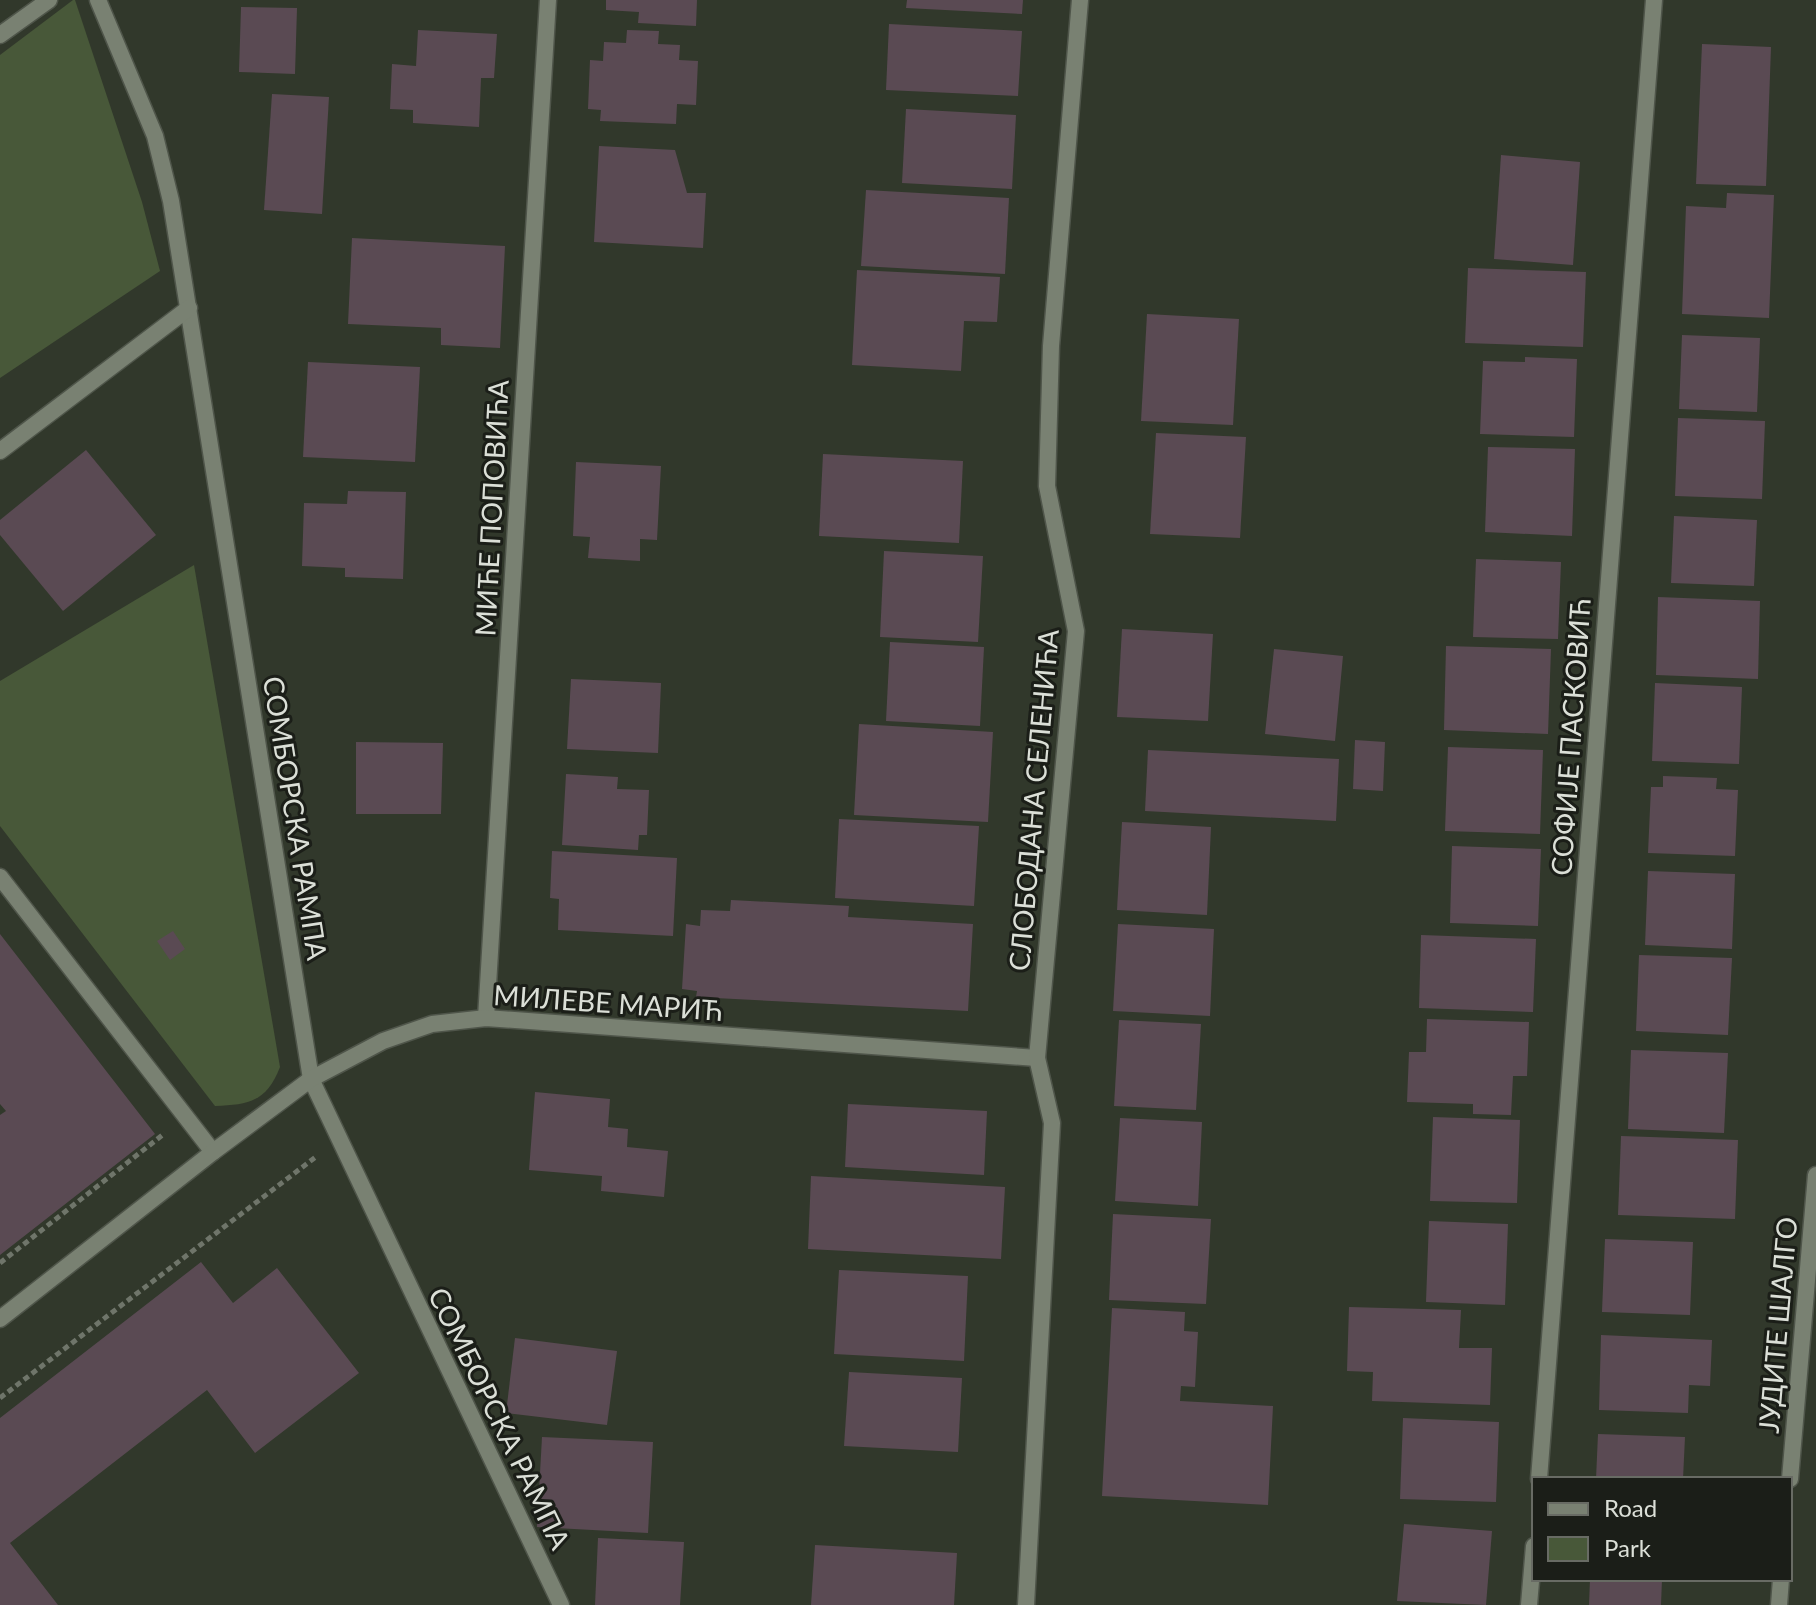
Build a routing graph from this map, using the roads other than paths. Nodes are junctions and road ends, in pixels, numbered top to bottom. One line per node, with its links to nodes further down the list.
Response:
1 (49, 0): 6 (street)
2 (98, 0): 7 (street, СОМБОРСКА РАМПА)
3 (548, 0): 10 (street, МИЋЕ ПОПОВИЋА)
4 (1080, 0): 11 (street, СЛОБОДАНА СЕЛЕНИЋА)
5 (1654, 0): 16 (street, СОФИЈЕ ПАСКОВИЋ)
6 (0, 35)
7 (189, 308): 8 (street); 12 (street, СОМБОРСКА РАМПА)
8 (0, 451)
9 (0, 877): 13 (street)
10 (486, 1018): 11 (street, МИЛЕВЕ МАРИЋ); 12 (street, МИЛЕВЕ МАРИЋ)
11 (1037, 1058): 21 (street, СЛОБОДАНА СЕЛЕНИЋА)
12 (311, 1079): 13 (street, МИЛЕВЕ МАРИЋ); 20 (street, СОМБОРСКА РАМПА)
13 (213, 1152): 15 (street, МИЛЕВЕ МАРИЋ)
14 (1816, 1175): 17 (street, ЈУДИТЕ ШАЛГО)
15 (0, 1319)
16 (1539, 1477)
17 (1790, 1477)
18 (1532, 1570): 22 (street)
19 (1781, 1581): 23 (street)
20 (561, 1605)
21 (1026, 1605)
22 (1529, 1605)
23 (1779, 1605)

